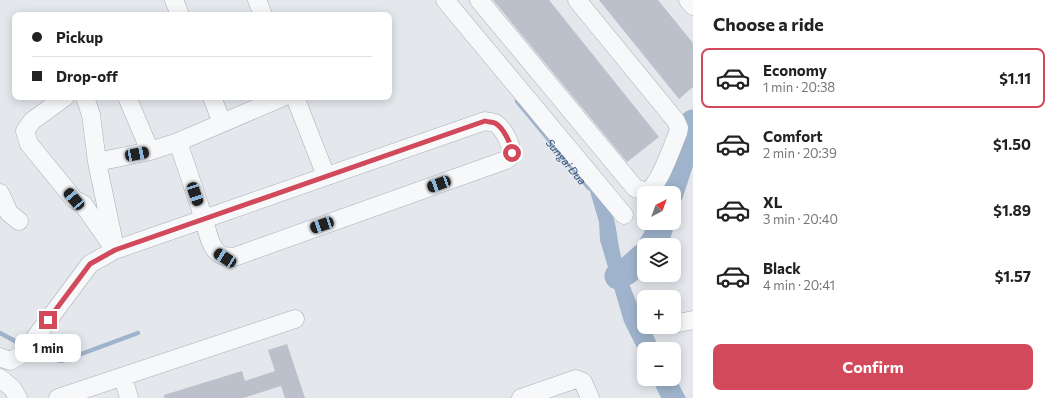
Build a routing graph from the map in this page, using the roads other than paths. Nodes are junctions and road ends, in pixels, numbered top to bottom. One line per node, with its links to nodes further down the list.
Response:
1 (174, 0): 8 (street)
2 (257, 0): 9 (street)
3 (445, 0): 22 (street)
4 (479, 0): 5 (street)
5 (577, 0)
6 (688, 0): 7 (street)
7 (693, 6)
8 (179, 12)
9 (262, 12)
10 (61, 100): 25 (street)
11 (86, 100): 19 (street)
12 (128, 100): 18 (street)
13 (213, 100): 16 (street)
14 (276, 100): 16 (street)
15 (297, 100): 20 (street)
16 (222, 123): 17 (street)
17 (178, 142): 18 (street); 23 (street)
18 (150, 151): 19 (street)
19 (97, 162): 25 (street)
20 (326, 176): 23 (street); 23 (street)
21 (0, 193): 24 (street)
22 (624, 216)
23 (204, 220): 25 (street)
24 (19, 221)
25 (115, 250): 29 (street)
26 (295, 319): 30 (street)
27 (693, 320): 28 (street)
28 (681, 323)
29 (0, 357)
30 (123, 377): 33 (street); 34 (street)
31 (0, 378): 32 (street)
32 (18, 398)
33 (58, 398)
34 (129, 398)
35 (521, 398): 36 (street)
36 (590, 398)

